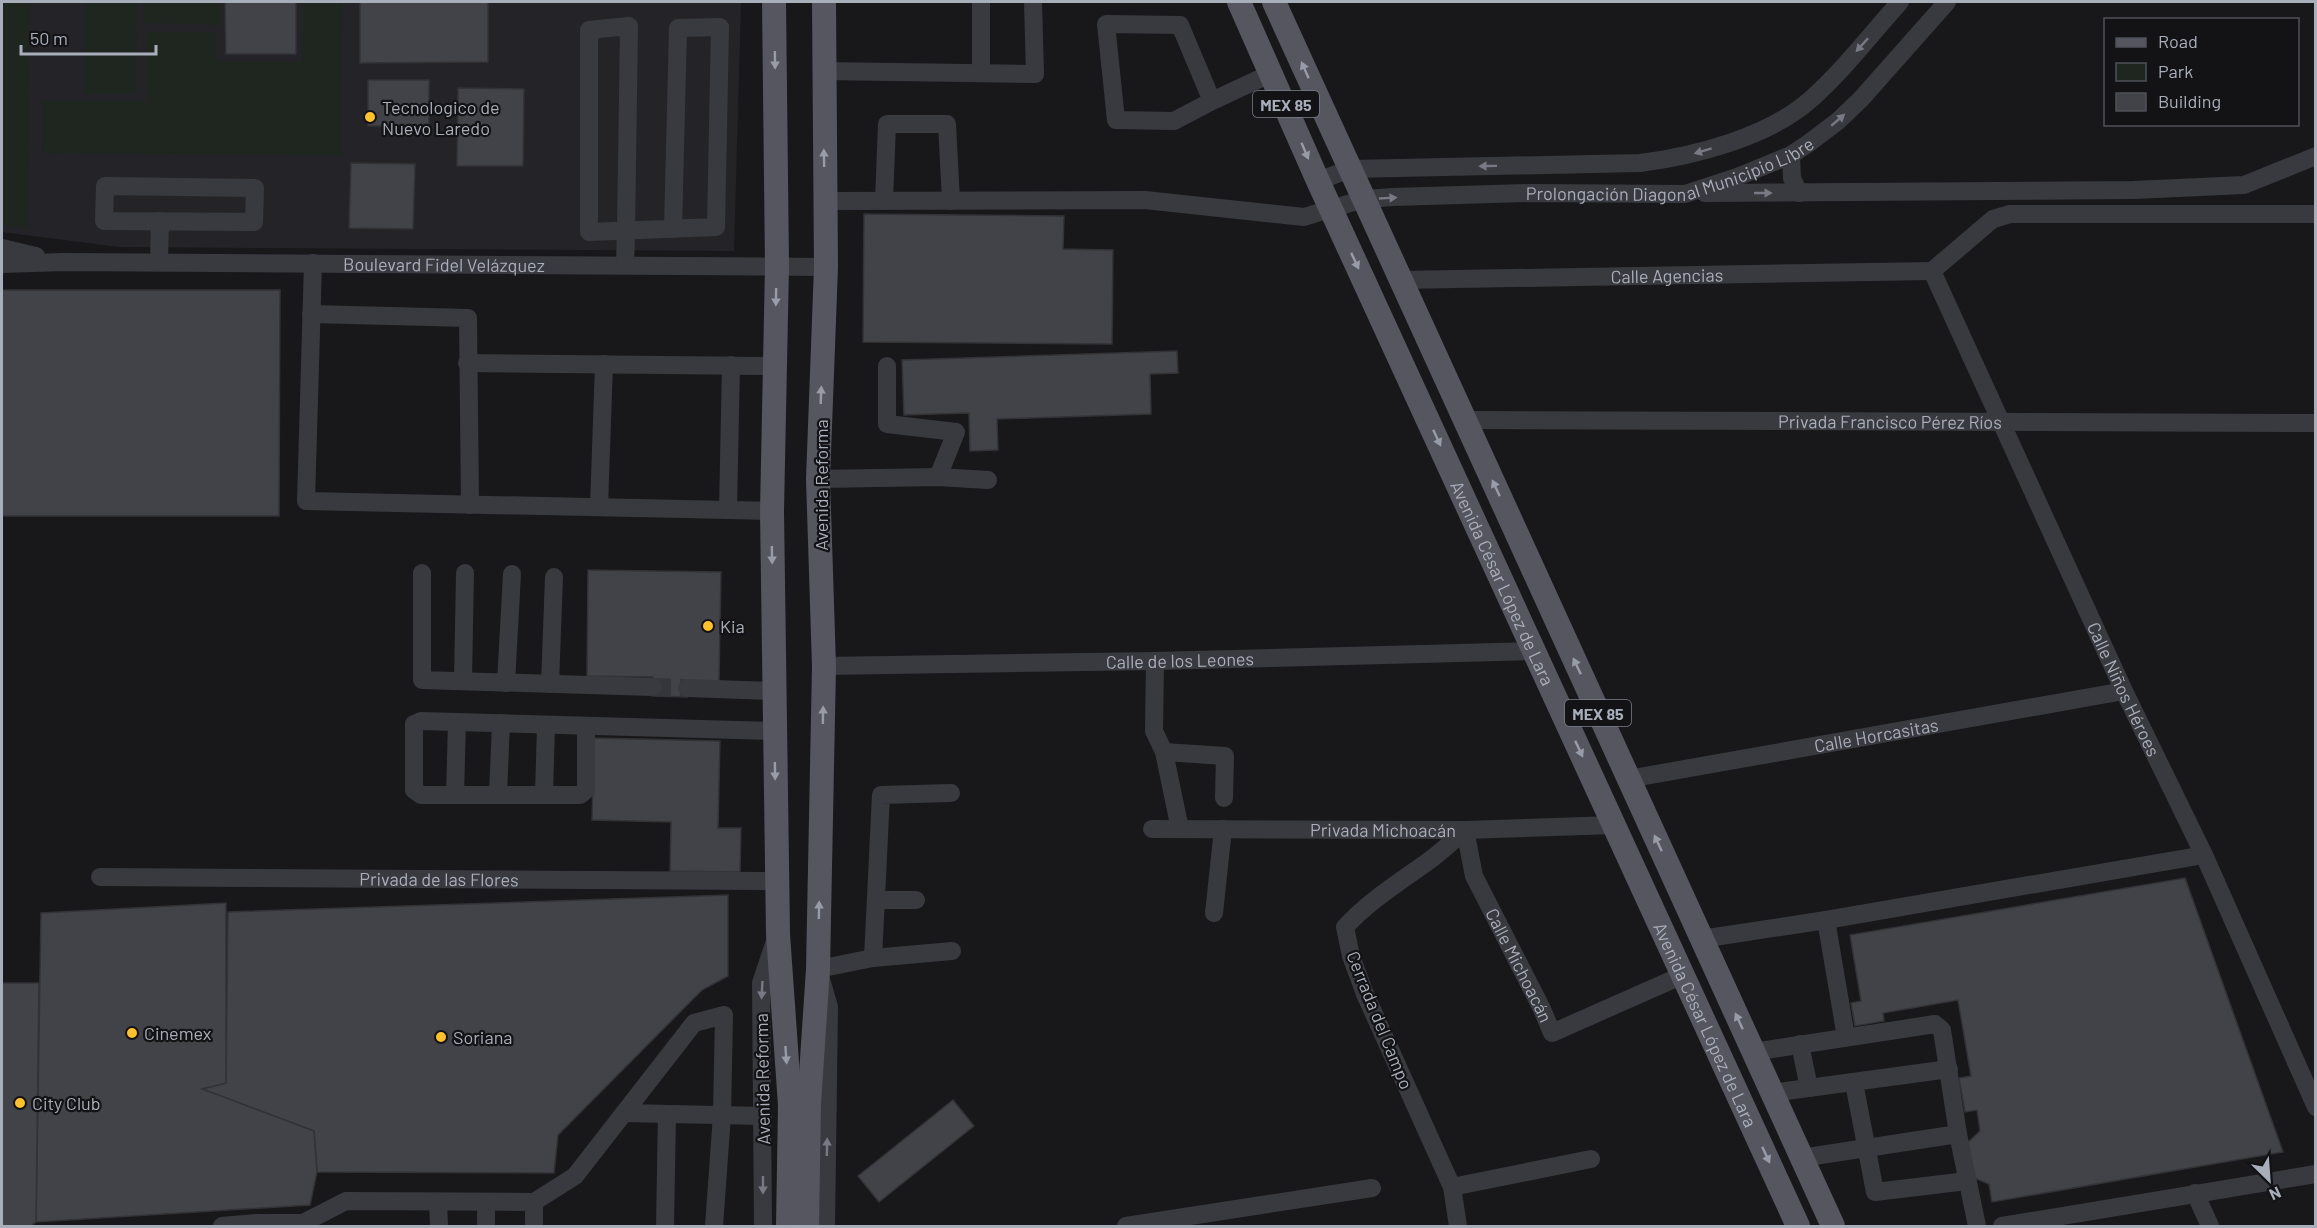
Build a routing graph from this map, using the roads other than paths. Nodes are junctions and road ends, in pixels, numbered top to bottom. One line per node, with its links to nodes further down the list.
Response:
1 (774, 2): 36 (main road, Avenida Reforma, one-way to 36)
2 (824, 2): 9 (main road, Avenida Reforma)
3 (981, 2): 10 (street)
4 (1033, 2): 10 (street)
5 (1239, 2): 11 (main road, Avenida César López de Lara / MEX 85)
6 (1274, 2): 16 (main road, Avenida César López de Lara / MEX 85, one-way to 6)
7 (1900, 2): 15 (street, Prolongación Diagonal Municipio Libre, one-way to 15)
8 (1947, 2): 13 (street, Prolongación Diagonal Municipio Libre, one-way to 8)
9 (823, 71): 10 (street); 22 (main road, Avenida Reforma, one-way to 9)
10 (981, 73)
11 (1272, 74): 12 (street); 17 (main road, Avenida César López de Lara / MEX 85, one-way to 17)
12 (1212, 101): 12 (street)
13 (1791, 154): 19 (street); 20 (street, Prolongación Diagonal Municipio Libre)
14 (2316, 156): 19 (street)
15 (1532, 165): 16 (street, Prolongación Diagonal Municipio Libre, one-way to 16); 18 (street)
16 (1350, 169): 17 (street, Prolongación Diagonal Municipio Libre); 21 (main road, Avenida César López de Lara / MEX 85)
17 (1318, 181): 25 (main road, Avenida César López de Lara / MEX 85)
18 (1530, 193): 20 (street, Prolongación Diagonal Municipio Libre); 21 (street, Prolongación Diagonal Municipio Libre, one-way to 18)
19 (1799, 193): 20 (street, one-way to 19)
20 (1685, 194)
21 (1364, 200): 25 (street, Prolongación Diagonal Municipio Libre); 39 (main road, Avenida César López de Lara / MEX 85)
22 (825, 201): 23 (street, Prolongación Diagonal Municipio Libre); 37 (main road, Avenida Reforma)
23 (884, 201): 24 (street, Prolongación Diagonal Municipio Libre); 24 (street)
24 (951, 201): 25 (street, Prolongación Diagonal Municipio Libre)
25 (1331, 208): 60 (main road, Avenida César López de Lara / MEX 85, one-way to 60)
26 (2316, 214): 38 (street)
27 (160, 221): 27 (street); 32 (street)
28 (673, 229): 28 (street); 29 (street)
29 (626, 232): 29 (street); 35 (street)
30 (2, 248): 31 (street, Boulevard Fidel Velázquez)
31 (64, 262): 32 (street, Boulevard Fidel Velázquez); 34 (street, Boulevard Fidel Velázquez)
32 (159, 262): 33 (street, Boulevard Fidel Velázquez)
33 (313, 263): 35 (street, Boulevard Fidel Velázquez); 40 (street)
34 (2, 264)
35 (625, 265): 36 (street, Boulevard Fidel Velázquez)
36 (777, 266): 37 (street, Boulevard Fidel Velázquez); 44 (main road, Avenida Reforma, one-way to 44)
37 (826, 267): 50 (main road, Avenida Reforma, one-way to 37)
38 (1932, 271): 39 (street, Calle Agencias); 48 (street, Calle Niños Héroes)
39 (1400, 280): 46 (main road, Avenida César López de Lara / MEX 85)
40 (311, 314): 41 (street); 52 (street)
41 (467, 363): 42 (street); 52 (street)
42 (604, 364): 43 (street); 53 (street)
43 (731, 365): 44 (street); 54 (street)
44 (774, 366): 55 (main road, Avenida Reforma)
45 (887, 366): 49 (street)
46 (1464, 420): 48 (street, Privada Francisco Pérez Ríos); 76 (main road, Avenida César López de Lara / MEX 85, one-way to 46)
47 (2316, 423): 48 (street, Privada Francisco Pérez Ríos)
48 (2003, 424): 68 (street, Calle Niños Héroes)
49 (938, 477): 50 (street); 51 (street)
50 (818, 479): 62 (main road, Avenida Reforma)
51 (988, 480)
52 (470, 505): 53 (street)
53 (599, 507): 54 (street)
54 (728, 510): 55 (street)
55 (772, 511): 69 (main road, Avenida Reforma, one-way to 69)
56 (422, 573): 63 (street)
57 (465, 573): 63 (street)
58 (512, 574): 64 (street)
59 (554, 577): 65 (street)
60 (1534, 651): 61 (street, Calle de los Leones); 82 (main road, Avenida César López de Lara / MEX 85, one-way to 82)
61 (1155, 661): 62 (street, Calle de los Leones); 75 (street)
62 (824, 666): 98 (main road, Avenida Reforma, one-way to 62)
63 (463, 681): 64 (street)
64 (506, 683): 65 (street)
65 (550, 684): 66 (street)
66 (653, 687)
67 (687, 688): 69 (street)
68 (2124, 691): 76 (street, Calle Horcasitas); 87 (street, Calle Niños Héroes)
69 (774, 692): 74 (main road, Avenida Reforma)
70 (458, 722): 71 (street); 78 (street); 78 (street)
71 (501, 723): 72 (street); 79 (street)
72 (546, 725): 73 (street); 80 (street)
73 (586, 727): 74 (street); 80 (street)
74 (775, 731): 89 (main road, Avenida Reforma, one-way to 89)
75 (1164, 752): 81 (street); 84 (street)
76 (1628, 779): 95 (main road, Avenida César López de Lara / MEX 85, one-way to 76)
77 (951, 793): 90 (street)
78 (455, 795): 79 (street)
79 (498, 795): 80 (street)
80 (544, 795)
81 (1224, 798)
82 (1614, 825): 86 (street, Privada Michoacán); 99 (main road, Avenida César López de Lara / MEX 85)
83 (1152, 829): 84 (street, Privada Michoacán)
84 (1180, 829): 85 (street, Privada Michoacán)
85 (1223, 830): 86 (street, Privada Michoacán); 92 (street)
86 (1466, 830): 99 (street, Calle Michoacán); 118 (street, Cerrada del Campo)
87 (2204, 855): 93 (street); 107 (street, Calle Niños Héroes)
88 (100, 877): 89 (street, Privada de las Flores)
89 (777, 881): 94 (main road, Avenida Reforma)
90 (876, 900): 91 (street); 97 (street)
91 (916, 900)
92 (1214, 914)
93 (1826, 920): 95 (street); 100 (street)
94 (778, 934): 111 (street, Avenida Reforma, one-way to 111); 133 (main road, Avenida Reforma, one-way to 133)
95 (1701, 939): 102 (main road, Avenida César López de Lara / MEX 85, one-way to 95)
96 (952, 951): 97 (street)
97 (873, 958): 98 (street)
98 (818, 969): 134 (main road, Avenida Reforma); 135 (street, Avenida Reforma, one-way to 98)
99 (1683, 975): 137 (main road, Avenida César López de Lara / MEX 85, one-way to 137)
100 (1846, 1037): 101 (street); 103 (street)
101 (1800, 1044): 102 (street); 105 (street)
102 (1753, 1052): 106 (main road, Avenida César López de Lara / MEX 85)
103 (1948, 1069): 104 (street); 112 (street)
104 (1854, 1083): 105 (street); 113 (street)
105 (1809, 1088): 106 (street)
106 (1772, 1093): 114 (main road, Avenida César López de Lara / MEX 85)
107 (2316, 1107)
108 (624, 1113): 109 (street); 110 (street); 123 (street)
109 (667, 1114): 110 (street); 130 (street)
110 (722, 1115): 111 (street); 131 (street)
111 (763, 1116): 132 (street, Avenida Reforma, one-way to 132)
112 (1958, 1134): 113 (street); 117 (street)
113 (1866, 1147): 114 (street); 117 (street)
114 (1802, 1158): 138 (main road, Avenida César López de Lara / MEX 85)
115 (1592, 1159): 118 (street)
116 (2316, 1174): 120 (street)
117 (1967, 1181): 139 (street)
118 (1452, 1187): 136 (street, Cerrada del Campo)
119 (1371, 1188): 125 (street)
120 (2195, 1193): 140 (street); 141 (street)
121 (438, 1202): 122 (street); 124 (street); 127 (street)
122 (486, 1202): 123 (street); 128 (street)
123 (534, 1202): 129 (street)
124 (257, 1225): 126 (street)
125 (1129, 1226)
126 (222, 1227)
127 (439, 1227)
128 (486, 1227)
129 (534, 1227)
130 (664, 1227)
131 (714, 1227)
132 (763, 1227)
133 (788, 1227)
134 (807, 1227)
135 (826, 1227)
136 (1458, 1227)
137 (1798, 1227)
138 (1833, 1227)
139 (1977, 1227)
140 (2002, 1227)
141 (2210, 1227)

